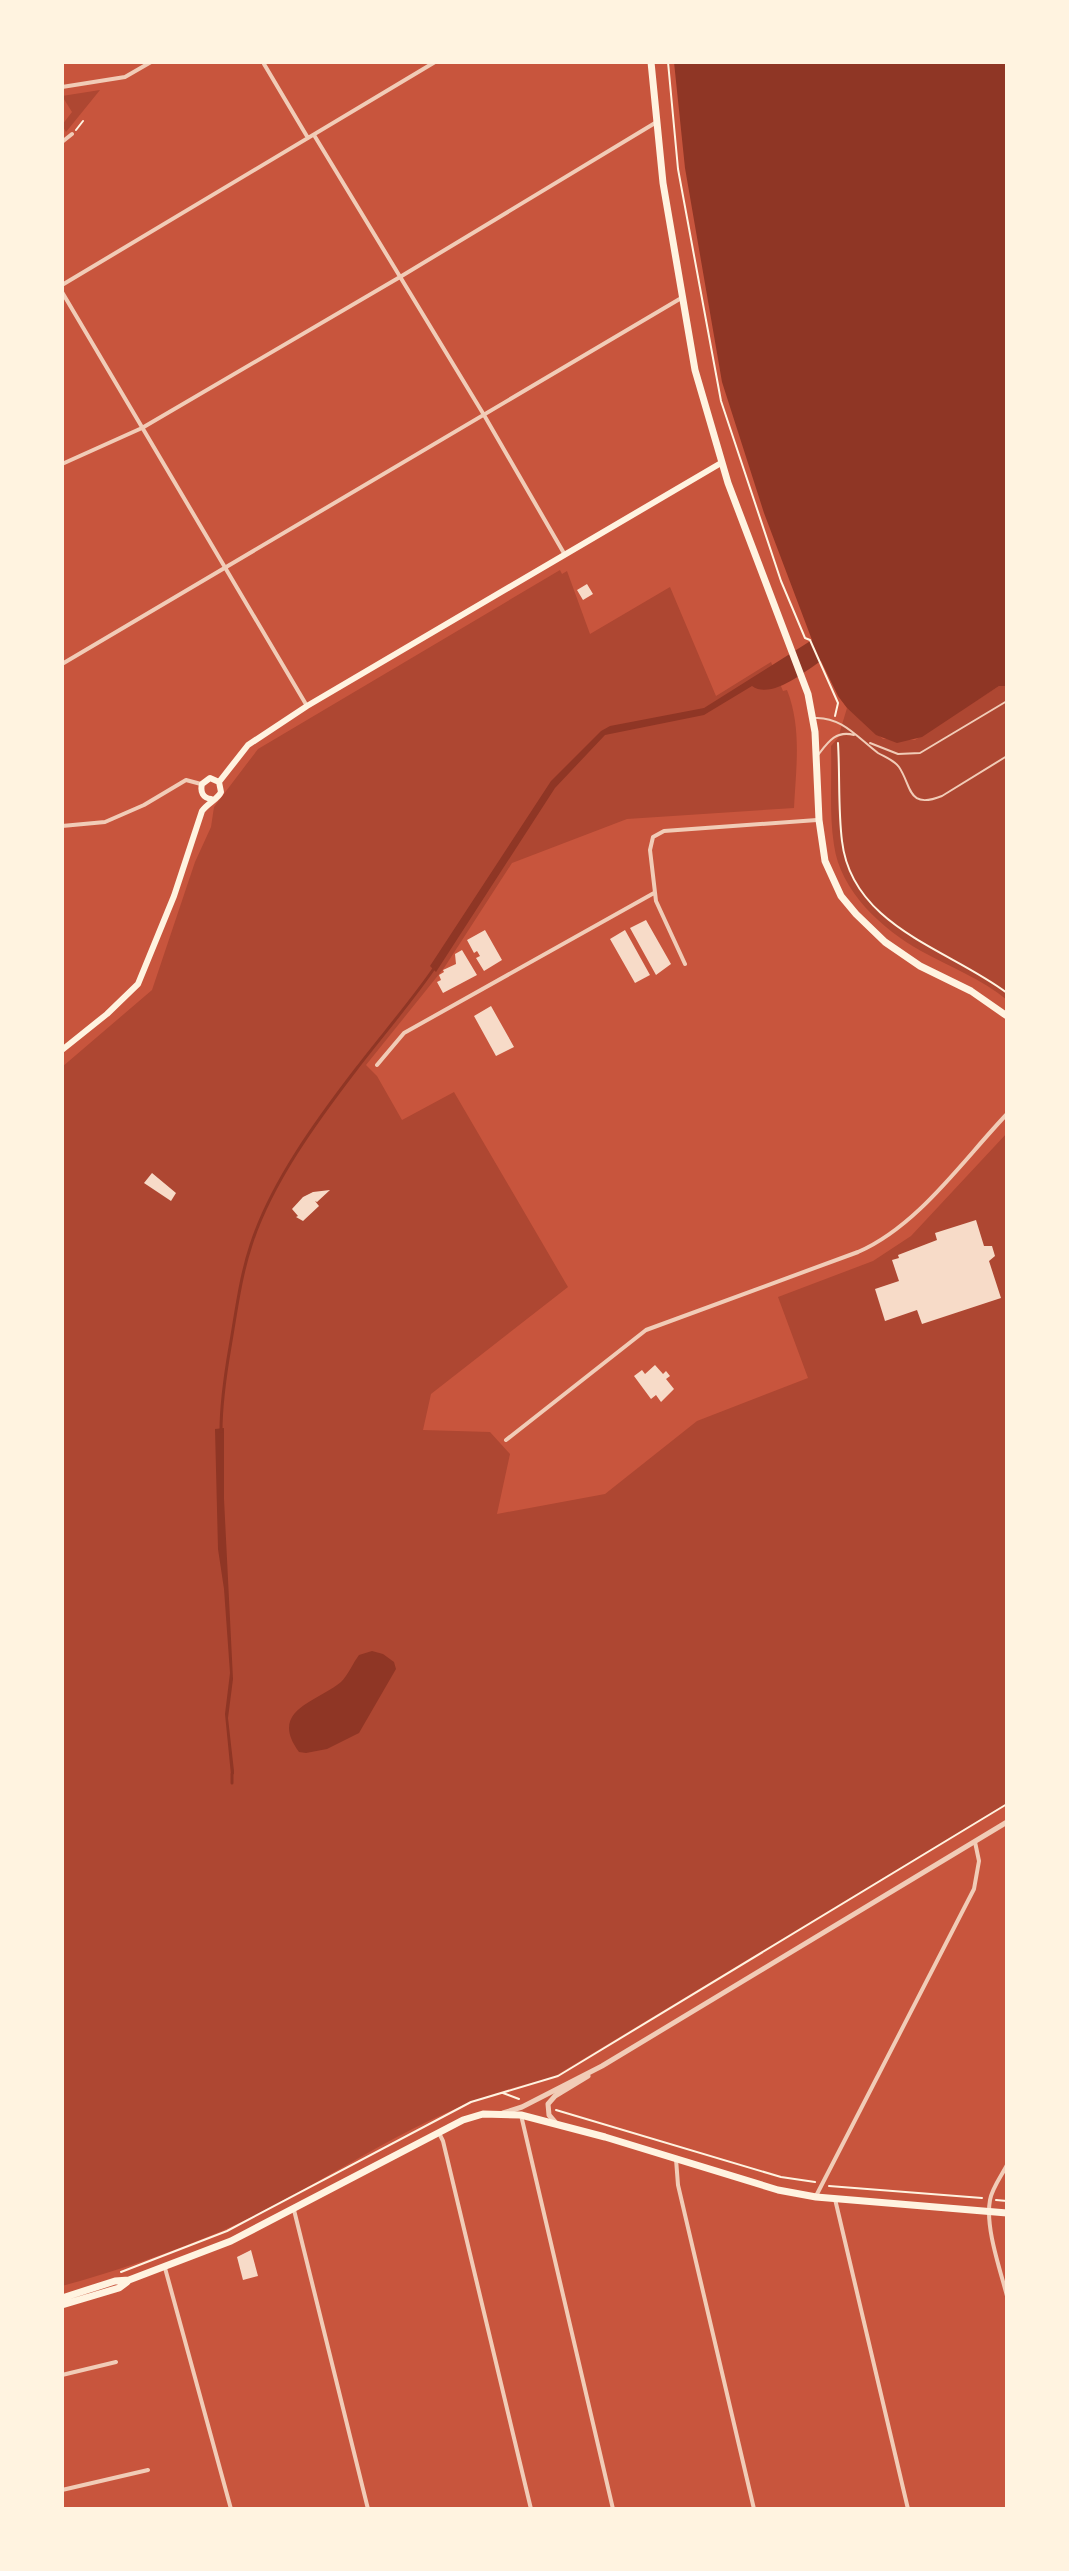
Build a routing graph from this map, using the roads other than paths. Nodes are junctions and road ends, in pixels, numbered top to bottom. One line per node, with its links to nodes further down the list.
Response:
1 (151, 62): 5 (street)
2 (435, 62): 8 (street)
3 (651, 62): 6 (main road)
4 (264, 64): 9 (street)
5 (62, 87)
6 (655, 123): 11 (street); 14 (main road)
7 (72, 134): 10 (street)
8 (314, 135): 9 (street); 11 (street)
9 (308, 138): 12 (street)
10 (62, 142)
11 (400, 277): 15 (street); 16 (street)
12 (62, 285)
13 (62, 292): 16 (street)
14 (683, 297): 15 (street); 17 (main road)
15 (484, 415): 19 (street); 20 (street)
16 (142, 428): 18 (street); 20 (street)
17 (721, 463): 19 (main road); 24 (main road)
18 (62, 464)
19 (565, 555): 23 (main road)
20 (227, 566): 21 (street); 23 (street)
21 (62, 664)
22 (1007, 701): 26 (lane)
23 (307, 706): 29 (main road)
24 (813, 718): 25 (lane); 28 (main road)
25 (859, 737): 26 (lane); 28 (lane)
26 (865, 741): 27 (lane)
27 (1007, 756)
28 (816, 759): 32 (main road)
29 (219, 782): 30 (main road); 31 (main road)
30 (202, 784): 31 (main road); 33 (street)
31 (211, 799): 37 (main road)
32 (819, 820): 34 (street); 36 (main road)
33 (62, 826)
34 (654, 893): 35 (street); 38 (street)
35 (685, 964)
36 (1007, 1016)
37 (62, 1050)
38 (377, 1065)
39 (1007, 1114): 40 (street)
40 (506, 1440)
41 (1007, 1822): 42 (street)
42 (975, 1842): 43 (street); 50 (street)
43 (602, 2066): 44 (street); 46 (street)
44 (503, 2113): 45 (main road); 47 (main road)
45 (521, 2115): 46 (main road); 67 (street)
46 (556, 2123): 48 (main road)
47 (439, 2133): 52 (main road); 66 (street)
48 (676, 2159): 50 (main road); 68 (street)
49 (1007, 2165): 53 (street)
50 (816, 2197): 51 (main road)
51 (835, 2199): 53 (main road); 69 (street)
52 (294, 2210): 55 (main road); 65 (street)
53 (990, 2212): 54 (main road); 57 (street)
54 (1007, 2213)
55 (165, 2268): 56 (main road); 64 (street)
56 (129, 2280): 58 (main road); 59 (main road)
57 (1007, 2296)
58 (62, 2298)
59 (62, 2305)
60 (116, 2362): 61 (street)
61 (62, 2375)
62 (148, 2470): 63 (street)
63 (62, 2490)
64 (231, 2509)
65 (368, 2509)
66 (531, 2509)
67 (613, 2509)
68 (754, 2509)
69 (908, 2509)

